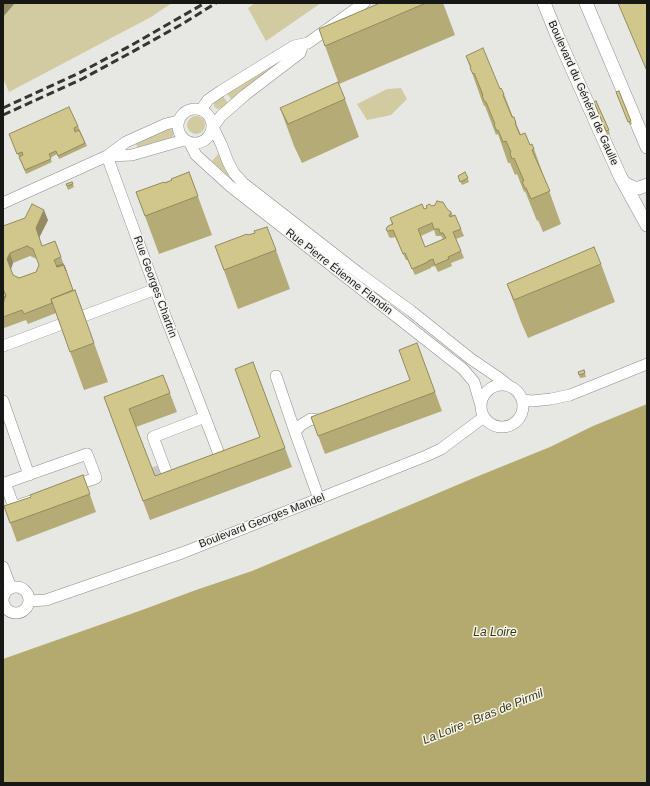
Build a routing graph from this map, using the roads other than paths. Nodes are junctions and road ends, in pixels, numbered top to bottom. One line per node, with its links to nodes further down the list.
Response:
1 (364, 3): 4 (street)
2 (544, 3): 12 (main road, Boulevard du Général de Gaulle)
3 (586, 3): 7 (main road)
4 (303, 44): 5 (street); 8 (street)
5 (201, 110): 6 (street); 8 (street)
6 (178, 121): 9 (street); 11 (street)
7 (643, 126): 10 (main road)
8 (213, 127): 9 (street); 20 (street, Rue Pierre Étienne Flandin)
9 (187, 141): 11 (street); 23 (street, Rue Pierre Étienne Flandin)
10 (647, 147)
11 (107, 156): 14 (street); 16 (street, Rue Georges Chartrin)
12 (624, 183): 13 (main road); 15 (main road, Boulevard du Général de Gaulle)
13 (647, 185)
14 (3, 203)
15 (647, 225)
16 (156, 289): 17 (street); 24 (street, Rue Georges Chartrin)
17 (3, 346)
18 (647, 364): 21 (street)
19 (276, 376): 27 (street)
20 (508, 385): 21 (street); 23 (street)
21 (523, 400): 25 (street)
22 (3, 402): 31 (street)
23 (481, 406): 25 (street)
24 (205, 417): 29 (street, Rue Georges Chartrin); 32 (street)
25 (484, 417): 33 (street, Boulevard Georges Mandel)
26 (334, 418): 27 (street)
27 (296, 432): 33 (street)
28 (235, 458): 29 (street)
29 (222, 462): 30 (street)
30 (208, 468)
31 (29, 475): 31 (street)
32 (182, 478)
33 (320, 499): 36 (street, Boulevard Georges Mandel)
34 (3, 567): 35 (street)
35 (11, 588): 36 (street); 37 (street)
36 (29, 601): 37 (street)
37 (5, 609)

